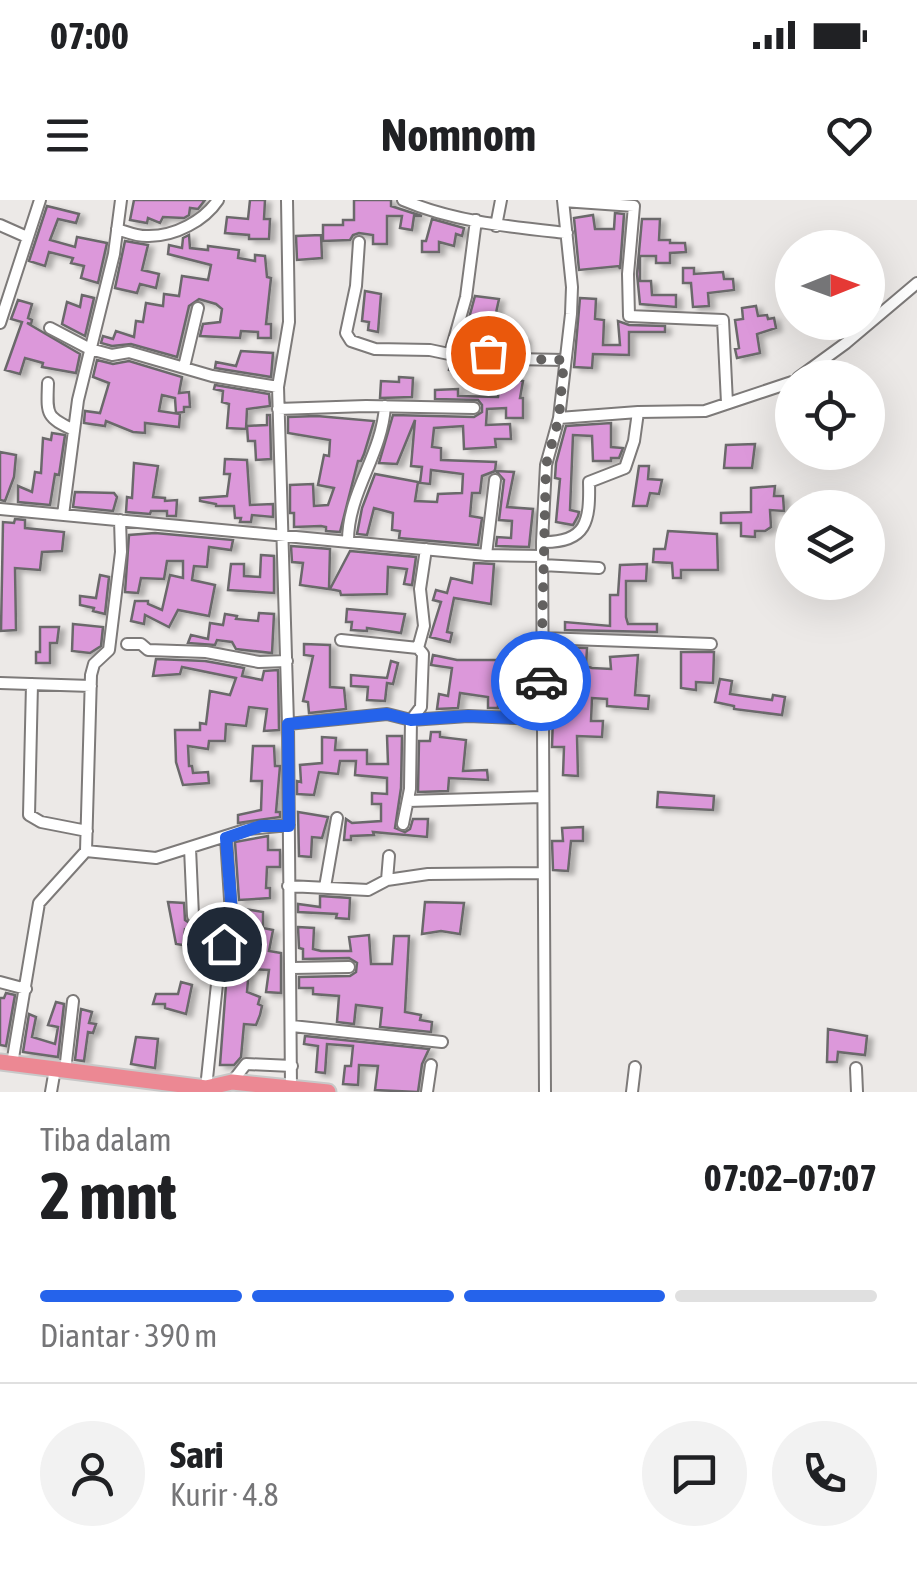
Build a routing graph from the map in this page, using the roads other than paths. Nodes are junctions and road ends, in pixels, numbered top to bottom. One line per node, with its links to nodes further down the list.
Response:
1 (40, 200): 13 (street)
2 (121, 200): 11 (street)
3 (218, 200): 11 (street)
4 (287, 200): 25 (street)
5 (403, 200): 8 (street)
6 (502, 200): 10 (street)
7 (563, 201): 12 (street); 27 (street)
8 (476, 220): 10 (street); 20 (street)
9 (0, 226): 13 (street)
10 (496, 226): 12 (street)
11 (117, 229): 19 (street)
12 (566, 233): 21 (street)
13 (27, 237): 17 (street)
14 (359, 242): 20 (street)
15 (917, 284): 22 (street)
16 (198, 308): 23 (street)
17 (0, 323)
18 (50, 328): 19 (street)
19 (90, 349): 23 (street); 33 (street)
20 (450, 354): 21 (street)
21 (564, 360): 32 (street)
22 (823, 360)
23 (184, 368): 25 (street)
24 (48, 383): 33 (street)
25 (278, 387): 30 (street)
26 (775, 387): 27 (street)
27 (727, 403): 31 (street)
28 (385, 406): 29 (street); 30 (street); 39 (street)
29 (474, 408)
30 (278, 409): 38 (street)
31 (638, 412): 32 (street); 40 (street)
32 (559, 418): 40 (street)
33 (74, 430): 36 (street)
34 (495, 480): 42 (street)
35 (0, 509): 36 (street)
36 (63, 515): 37 (street)
37 (120, 520): 38 (street); 53 (street)
38 (284, 535): 39 (street); 50 (street)
39 (348, 541): 41 (street)
40 (542, 542): 43 (street)
41 (426, 549): 42 (street); 49 (street)
42 (486, 555): 43 (street)
43 (542, 560): 44 (street); 45 (street)
44 (598, 568)
45 (542, 638): 48 (street); 54 (street)
46 (342, 640): 49 (street)
47 (128, 644): 50 (street)
48 (711, 644)
49 (418, 648): 55 (street)
50 (286, 661): 56 (street)
51 (0, 684): 52 (street)
52 (32, 684): 53 (street); 62 (street)
53 (91, 686): 62 (street)
54 (541, 719): 55 (street); 57 (street)
55 (411, 720): 56 (street); 58 (street)
56 (288, 724): 61 (street)
57 (542, 798): 58 (street); 67 (street)
58 (408, 801): 60 (street)
59 (337, 818): 70 (street)
60 (403, 824)
61 (289, 826): 63 (street); 69 (street)
62 (86, 831): 65 (street)
63 (226, 838): 64 (street); 86 (street)
64 (190, 848): 65 (street); 71 (street)
65 (86, 850): 75 (street)
66 (389, 856): 68 (street)
67 (544, 872): 68 (street); 91 (street)
68 (386, 880): 70 (street)
69 (288, 886): 70 (street); 73 (street)
70 (325, 887)
71 (193, 916)
72 (348, 967): 73 (street)
73 (292, 968): 77 (street)
74 (0, 982): 75 (street)
75 (26, 989): 79 (street)
76 (73, 1001): 84 (street)
77 (292, 1026): 78 (street); 81 (street)
78 (442, 1042)
79 (6, 1063): 84 (highway)
80 (431, 1065): 90 (street)
81 (292, 1066): 85 (street); 87 (street)
82 (634, 1067): 92 (street)
83 (856, 1068): 93 (street)
84 (60, 1070): 86 (highway); 88 (street)
85 (238, 1086): 86 (highway); 87 (highway)
86 (206, 1088)
87 (291, 1088): 89 (highway)
88 (51, 1092)
89 (328, 1092)
90 (426, 1092)
91 (545, 1092)
92 (632, 1092)
93 (857, 1092)

